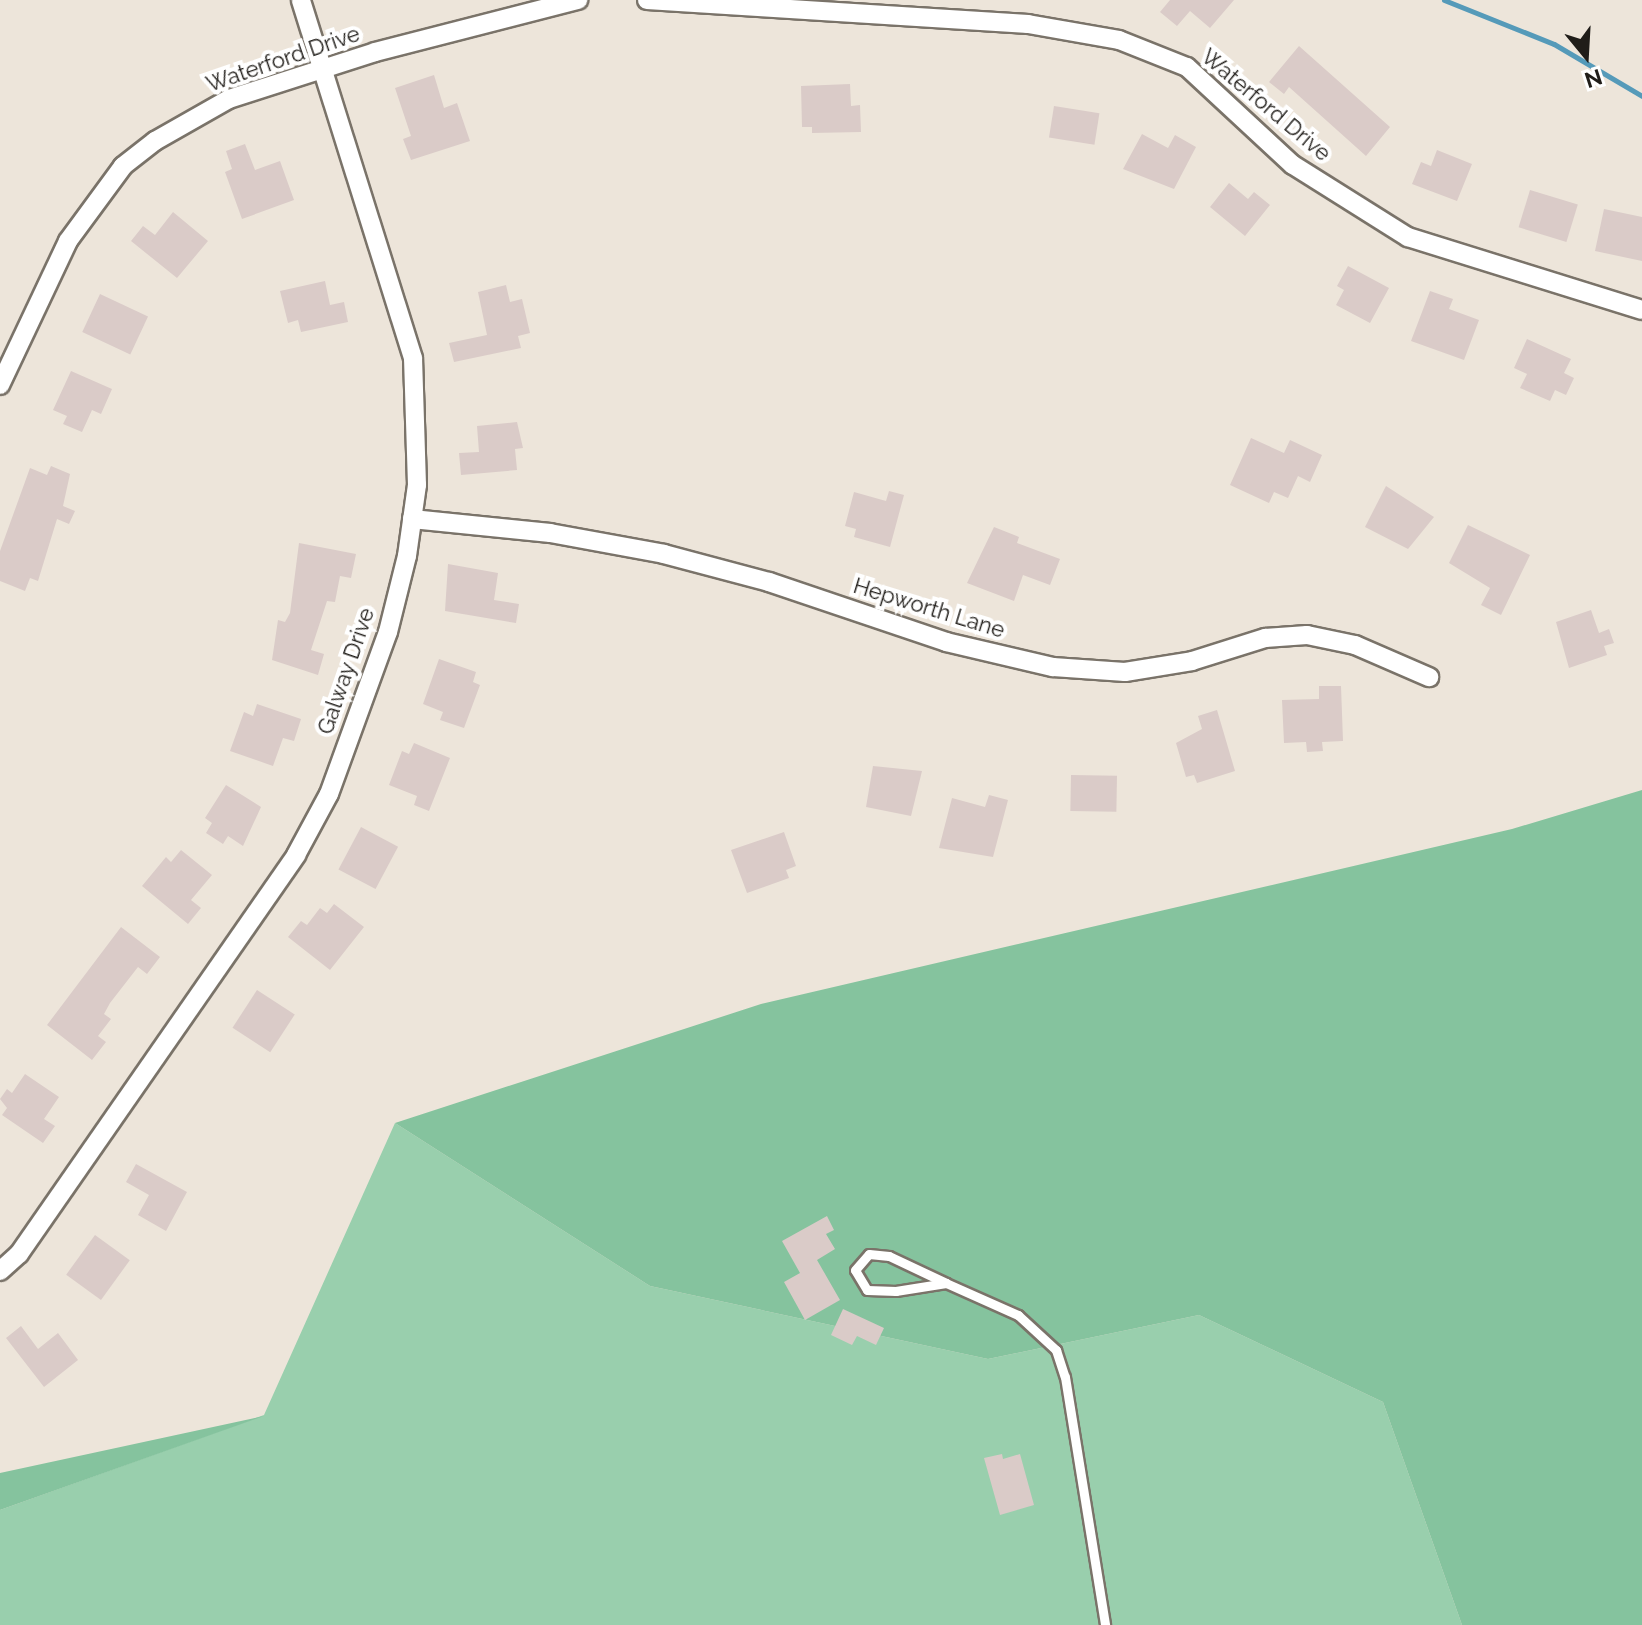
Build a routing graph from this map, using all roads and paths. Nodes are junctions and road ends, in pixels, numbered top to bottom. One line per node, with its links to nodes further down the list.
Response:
1 (301, 0): 4 (street, Galway Drive)
2 (578, 0): 4 (street, Waterford Drive)
3 (647, 0): 5 (street, Waterford Drive)
4 (323, 70): 6 (street, Waterford Drive); 7 (street, Galway Drive)
5 (1642, 310)
6 (0, 385)
7 (412, 519): 8 (street, Hepworth Lane); 9 (street, Galway Drive)
8 (1429, 677)
9 (0, 1271)
10 (946, 1283): 10 (lane); 11 (lane)
11 (1105, 1625)

